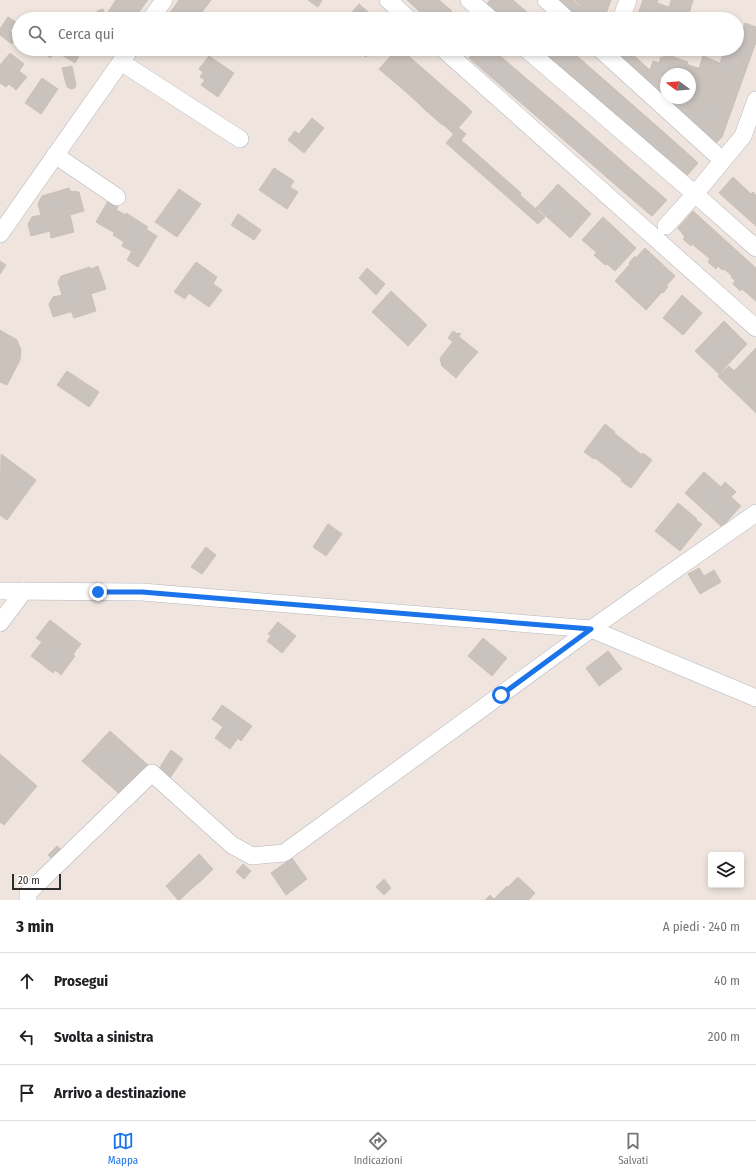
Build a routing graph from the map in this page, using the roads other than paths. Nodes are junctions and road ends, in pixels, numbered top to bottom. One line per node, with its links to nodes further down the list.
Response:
1 (164, 0): 6 (street)
2 (388, 0): 7 (street)
3 (469, 0): 8 (street)
4 (546, 0): 9 (street)
5 (628, 0): 10 (street)
6 (156, 12)
7 (401, 12)
8 (483, 12)
9 (559, 12)
10 (624, 12)
11 (125, 56): 16 (street); 17 (street)
12 (451, 56): 24 (street)
13 (534, 56): 19 (street)
14 (608, 56): 18 (street)
15 (756, 100): 18 (street)
16 (240, 139)
17 (55, 155): 20 (street); 22 (street)
18 (722, 160): 19 (street)
19 (695, 194): 21 (street); 23 (street)
20 (116, 197)
21 (666, 226)
22 (0, 234)
23 (756, 248)
24 (756, 328)
25 (756, 513): 29 (street)
26 (0, 591): 27 (street)
27 (24, 591): 28 (street); 29 (street)
28 (0, 623)
29 (591, 629): 30 (street); 31 (street)
30 (756, 698)
31 (28, 900)

